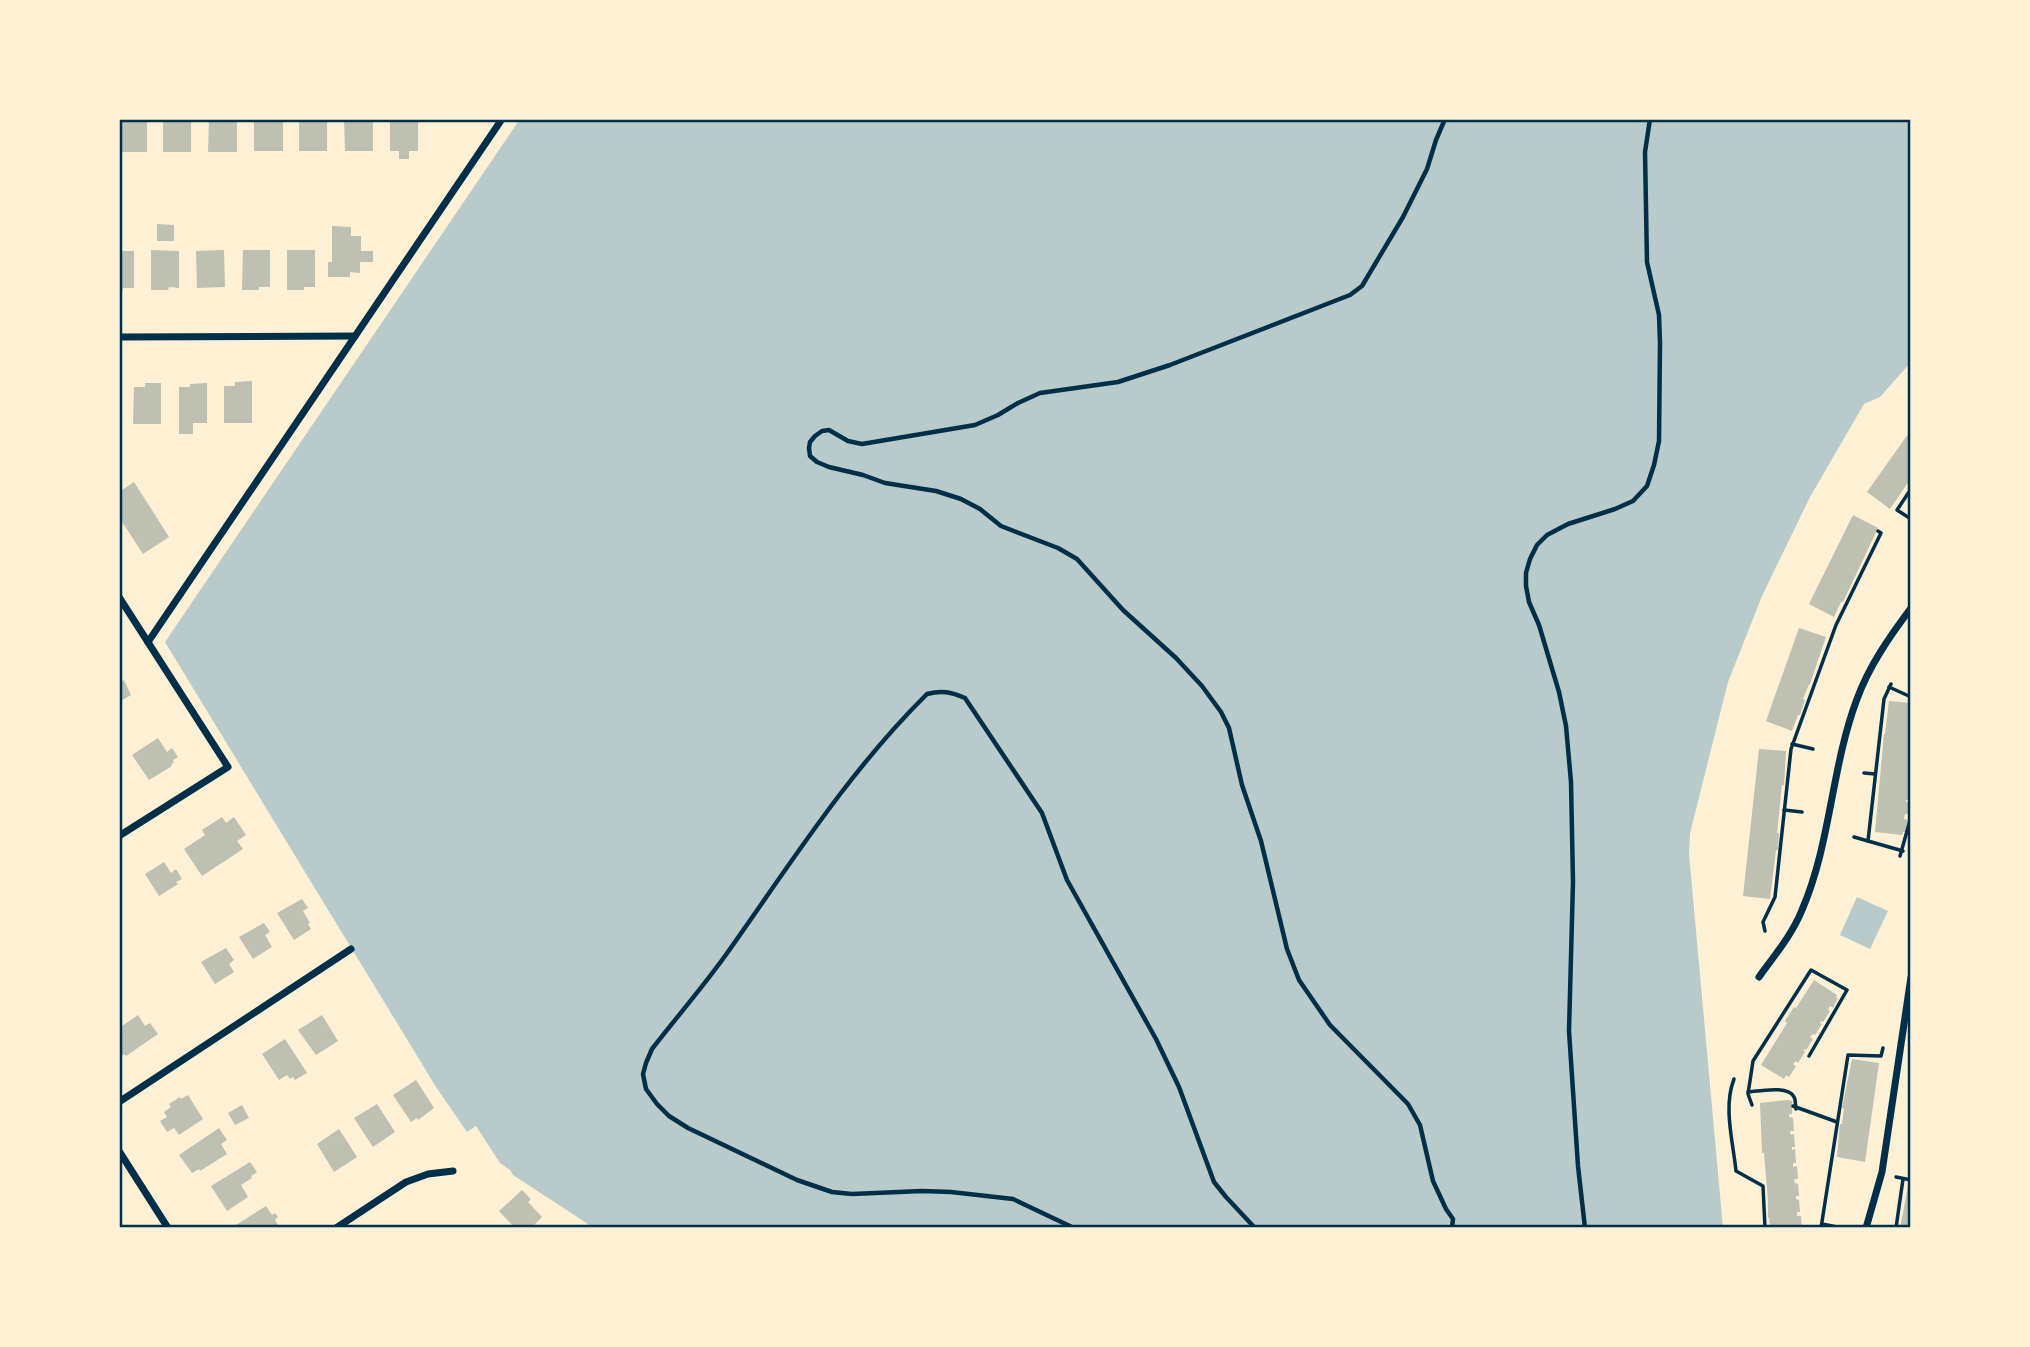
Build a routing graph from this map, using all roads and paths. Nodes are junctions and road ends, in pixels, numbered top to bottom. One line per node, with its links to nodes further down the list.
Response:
1 (502, 119): 4 (street)
2 (1446, 119): 47 (lane)
3 (1650, 119): 48 (lane)
4 (355, 336): 5 (street); 11 (street)
5 (119, 337)
6 (1911, 489): 7 (path)
7 (1911, 520)
8 (1878, 531): 13 (path)
9 (119, 597): 11 (street)
10 (1911, 608): 25 (street)
11 (148, 642): 20 (street)
12 (1911, 697): 16 (path)
13 (1792, 744): 14 (path); 17 (path)
14 (1813, 750)
15 (1864, 773): 16 (path)
16 (1876, 774): 22 (path)
17 (1784, 810): 18 (path); 23 (path)
18 (1802, 812)
19 (1911, 817): 22 (path)
20 (119, 836)
21 (1854, 837): 22 (path)
22 (1868, 841)
23 (1765, 931)
24 (351, 950): 31 (street)
25 (1759, 977)
26 (1911, 977): 50 (street)
27 (1883, 1048): 33 (path)
28 (1809, 1056): 30 (path)
29 (1734, 1079): 49 (path)
30 (1748, 1092): 32 (path); 33 (path)
31 (119, 1102)
32 (1752, 1105)
33 (1837, 1122): 41 (path)
34 (119, 1152): 43 (street)
35 (453, 1171): 44 (street)
36 (1896, 1177): 37 (path)
37 (1903, 1178): 38 (path); 40 (path)
38 (1911, 1180)
39 (1888, 1197): 40 (path)
40 (1900, 1199): 51 (path)
41 (1821, 1226): 42 (path)
42 (1837, 1227)
43 (169, 1228)
44 (335, 1228)
45 (1074, 1228): 46 (lane)
46 (1255, 1228)
47 (1452, 1228)
48 (1586, 1228)
49 (1765, 1228)
50 (1866, 1228)
51 (1896, 1228)

